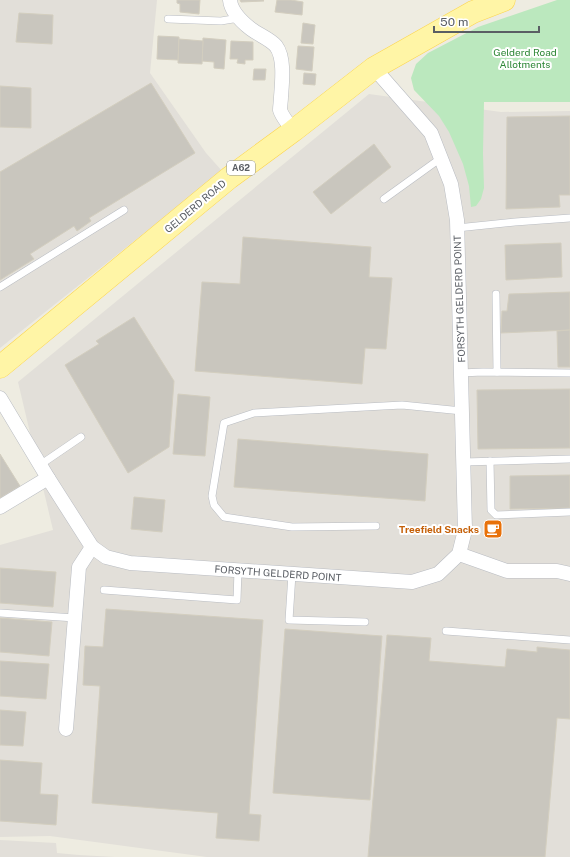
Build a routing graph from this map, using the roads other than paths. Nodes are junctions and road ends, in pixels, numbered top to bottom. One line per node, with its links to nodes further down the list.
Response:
1 (230, 0): 3 (street)
2 (504, 0): 5 (main road, GELDERD ROAD / A62)
3 (239, 18): 4 (lane); 6 (street)
4 (168, 19)
5 (374, 68): 6 (main road, GELDERD ROAD / A62); 7 (street, FORSYTH GELDERD POINT)
6 (293, 130): 14 (main road, GELDERD ROAD / A62)
7 (441, 158): 8 (lane); 11 (street, FORSYTH GELDERD POINT)
8 (384, 199)
9 (124, 210): 12 (lane)
10 (570, 218): 11 (lane)
11 (457, 228): 16 (street, FORSYTH GELDERD POINT)
12 (0, 287)
13 (496, 294): 15 (lane)
14 (0, 367)
15 (497, 372): 16 (lane); 17 (lane)
16 (461, 373): 19 (street, FORSYTH GELDERD POINT)
17 (570, 373)
18 (0, 398): 24 (street, FORSYTH GELDERD POINT)
19 (462, 411): 23 (street, FORSYTH GELDERD POINT); 28 (lane)
20 (81, 437): 24 (lane)
21 (570, 459): 22 (lane)
22 (490, 461): 23 (lane); 27 (lane)
23 (463, 462): 30 (street, FORSYTH GELDERD POINT)
24 (40, 465): 25 (street, FORSYTH GELDERD POINT)
25 (48, 478): 26 (street); 29 (street, FORSYTH GELDERD POINT)
26 (0, 507)
27 (570, 512)
28 (376, 526)
29 (92, 547): 31 (street, FORSYTH GELDERD POINT); 36 (street)
30 (459, 554): 32 (street, FORSYTH GELDERD POINT); 33 (street)
31 (238, 570): 32 (street, FORSYTH GELDERD POINT); 34 (lane)
32 (292, 574): 37 (lane)
33 (570, 574)
34 (104, 590)
35 (0, 613): 36 (lane)
36 (75, 618): 40 (street)
37 (365, 622)
38 (446, 632): 39 (lane)
39 (570, 640)
40 (66, 729)

